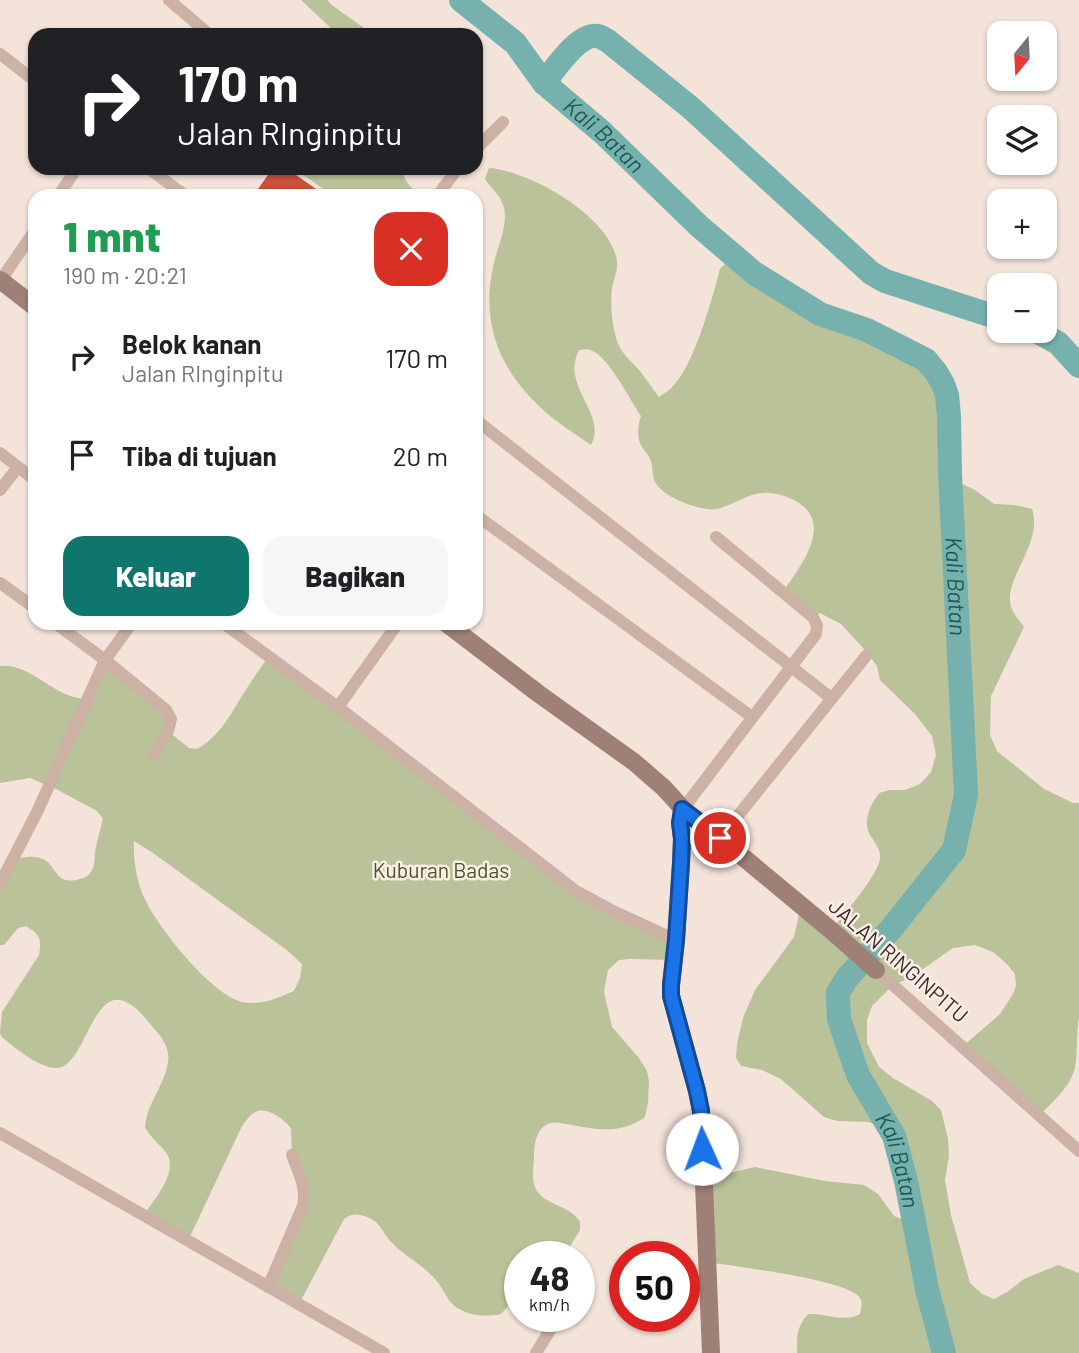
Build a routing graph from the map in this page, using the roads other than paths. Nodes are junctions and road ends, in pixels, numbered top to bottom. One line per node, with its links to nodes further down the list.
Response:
1 (169, 0): 2 (street)
2 (202, 28)
3 (0, 54): 4 (street)
4 (28, 75)
5 (503, 122): 6 (street)
6 (483, 142)
7 (158, 175): 8 (street)
8 (176, 189)
9 (28, 240): 10 (street)
10 (0, 280): 11 (main road)
11 (28, 302)
12 (483, 425): 28 (street)
13 (0, 453): 14 (street)
14 (18, 467): 15 (street); 16 (street)
15 (28, 475)
16 (0, 490)
17 (483, 521): 31 (street)
18 (716, 537): 28 (street)
19 (0, 583): 20 (street)
20 (28, 603)
21 (64, 630): 27 (street)
22 (127, 630): 27 (street)
23 (232, 630): 30 (street)
24 (393, 630): 30 (street)
25 (455, 630): 33 (main road, JALAN RINGINPITU)
26 (866, 656): 29 (street)
27 (105, 660): 32 (street); 35 (street)
28 (791, 666): 29 (street); 31 (street)
29 (831, 698): 34 (street)
30 (338, 708): 36 (street)
31 (752, 717): 33 (street)
32 (154, 755)
33 (682, 809): 34 (main road, JALAN RINGINPITU); 36 (main road)
34 (720, 838): 37 (main road, JALAN RINGINPITU)
35 (0, 884)
36 (676, 940): 45 (main road)
37 (876, 971): 39 (street, JALAN RINGINPITU)
38 (0, 1133): 41 (street)
39 (1079, 1151)
40 (292, 1155): 41 (street)
41 (268, 1287): 43 (street)
42 (549, 1332): 44 (street)
43 (384, 1353)
44 (536, 1353)
45 (711, 1353)

